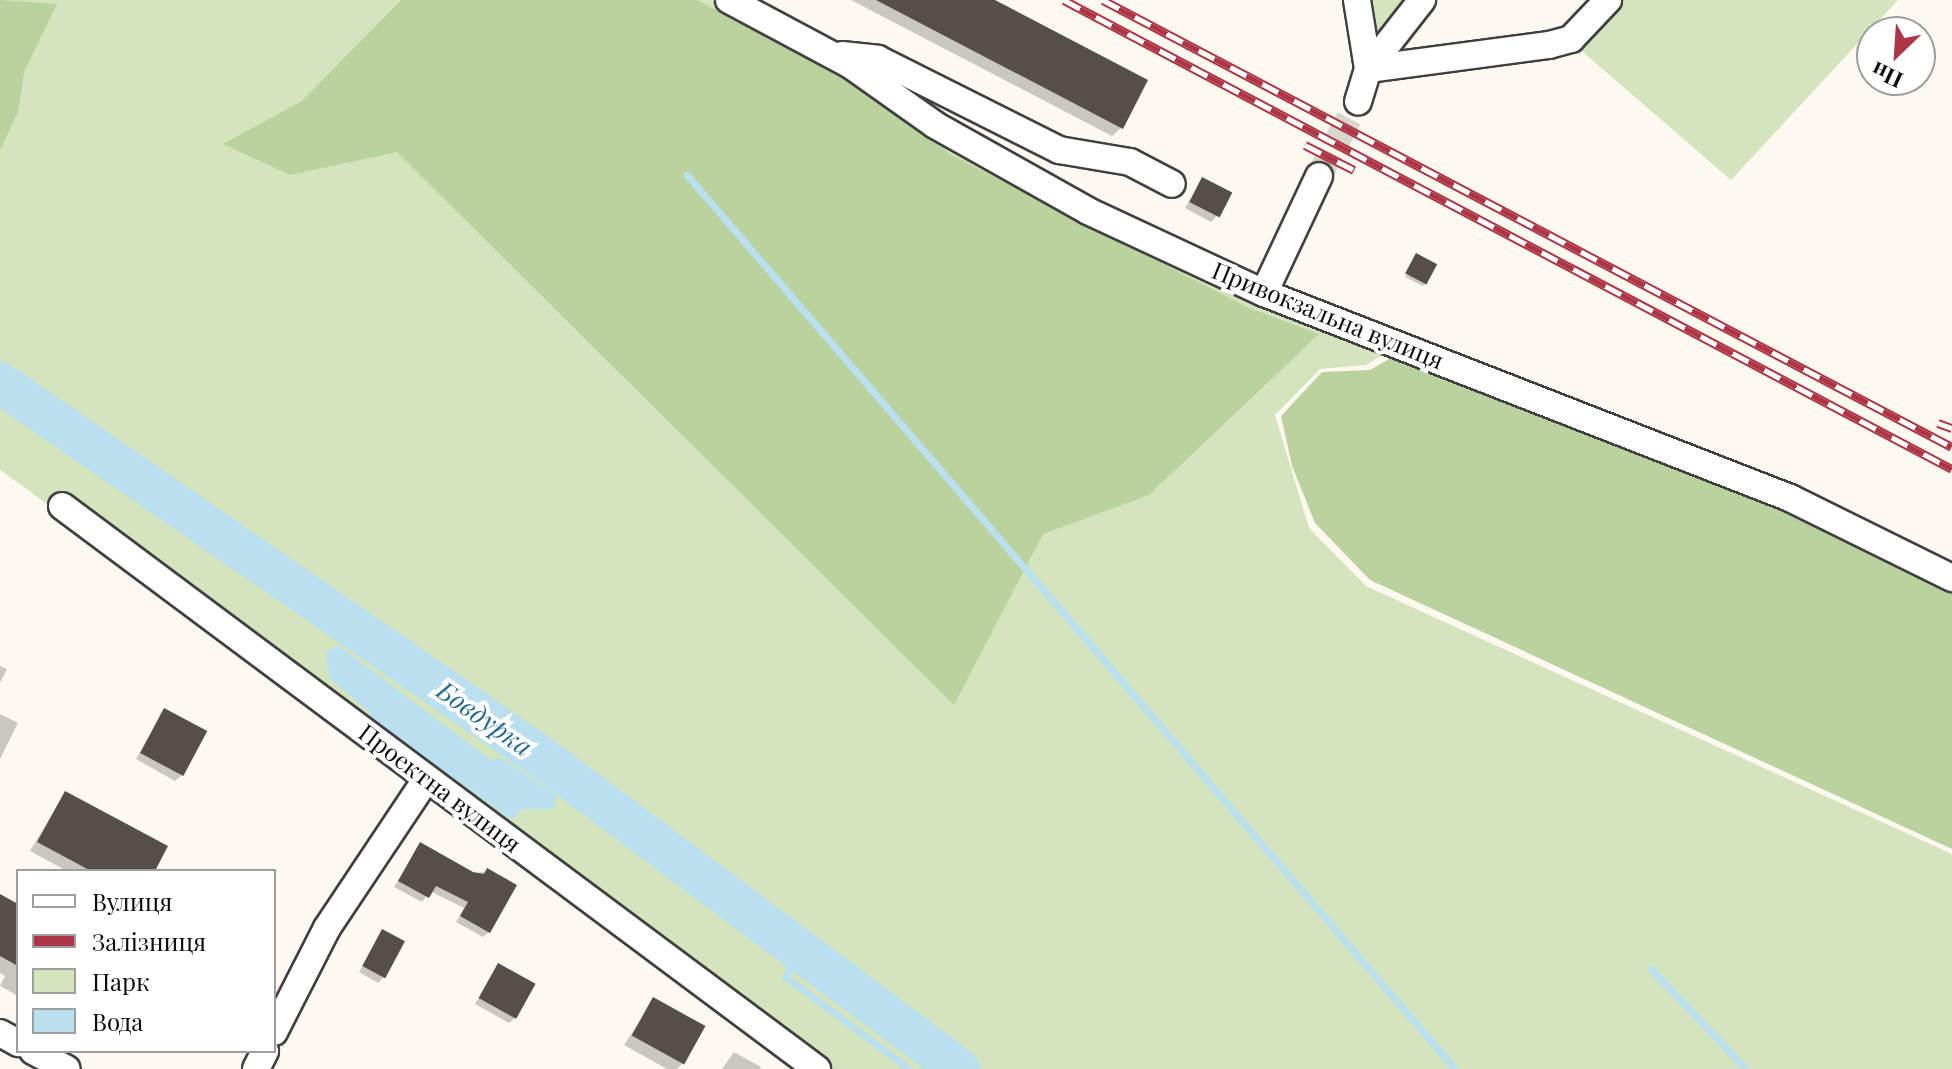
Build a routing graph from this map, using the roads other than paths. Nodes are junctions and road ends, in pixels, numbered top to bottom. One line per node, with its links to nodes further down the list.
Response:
1 (729, 0): 5 (street, Привокзальна вулиця)
2 (1357, 0): 6 (street)
3 (1422, 0): 6 (street)
4 (1608, 0): 6 (street)
5 (834, 56): 9 (street); 10 (street, Привокзальна вулиця)
6 (1368, 69): 7 (street)
7 (1358, 101)
8 (1319, 176): 10 (street)
9 (1172, 184)
10 (1264, 293): 12 (street, Привокзальна вулиця)
11 (62, 506): 13 (street, Проектна вулиця)
12 (1952, 578)
13 (427, 778): 14 (street); 15 (street, Проектна вулиця)
14 (276, 1028)
15 (817, 1069)

